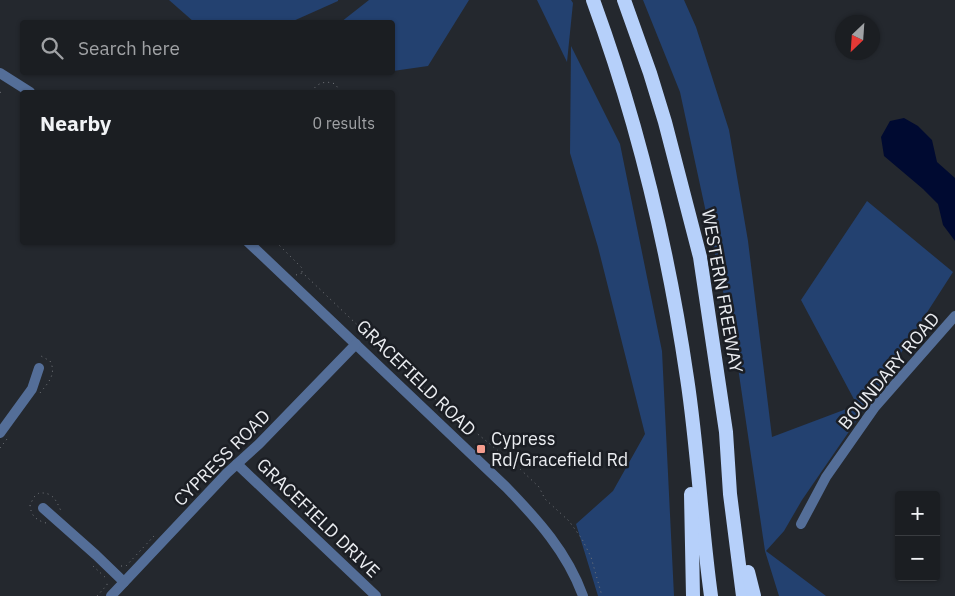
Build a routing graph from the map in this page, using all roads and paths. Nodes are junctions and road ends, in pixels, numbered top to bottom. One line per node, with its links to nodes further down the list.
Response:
1 (593, 0): 16 (highway)
2 (624, 0): 19 (highway, WESTERN FREEWAY)
3 (0, 73): 4 (street)
4 (27, 90)
5 (314, 90): 6 (path)
6 (340, 90)
7 (0, 92): 8 (path)
8 (3, 94)
9 (251, 245): 12 (street, GRACEFIELD ROAD)
10 (279, 245): 11 (path)
11 (302, 274): 12 (path); 29 (path)
12 (287, 278): 14 (street, GRACEFIELD ROAD)
13 (955, 316): 21 (street, BOUNDARY ROAD)
14 (356, 344): 18 (street, CYPRESS ROAD); 28 (street, GRACEFIELD ROAD)
15 (39, 368): 17 (street)
16 (692, 410): 30 (highway); 31 (highway)
17 (0, 433)
18 (237, 464): 24 (street, CYPRESS ROAD); 27 (street, GRACEFIELD DRIVE)
19 (730, 494): 32 (highway, WESTERN FREEWAY); 33 (highway)
20 (43, 508): 23 (street)
21 (802, 524)
22 (154, 536): 23 (path)
23 (114, 572): 24 (street); 25 (path)
24 (124, 582): 26 (street, CYPRESS ROAD)
25 (97, 596)
26 (111, 596)
27 (376, 596)
28 (583, 596)
29 (602, 596)
30 (693, 596)
31 (710, 596)
32 (743, 596)
33 (754, 596)

